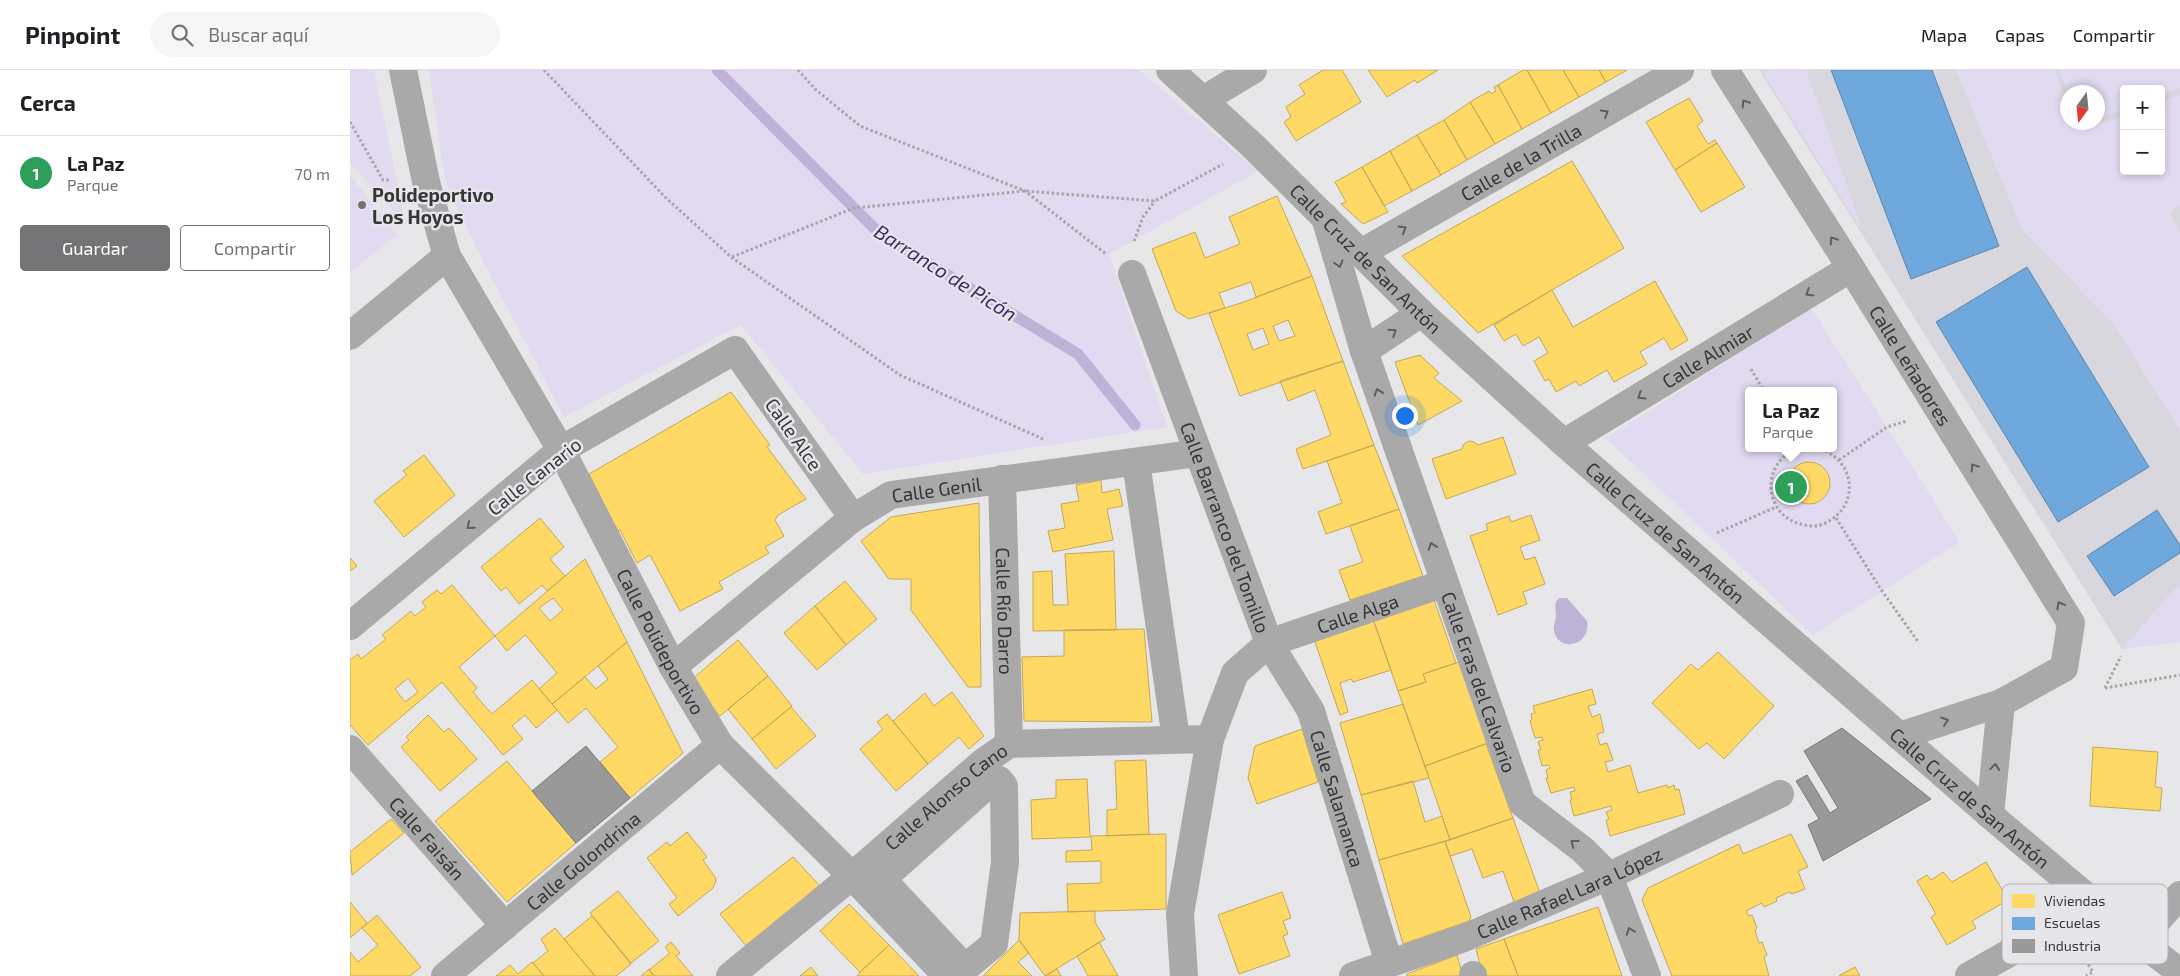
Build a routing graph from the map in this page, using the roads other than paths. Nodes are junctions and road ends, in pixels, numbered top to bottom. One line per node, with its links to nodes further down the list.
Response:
1 (403, 70): 9 (street, Calle Polideportivo)
2 (1170, 70): 6 (street, Calle Cruz de San Antón)
3 (1253, 70): 6 (street)
4 (1680, 70): 8 (street, Calle de la Trilla, one-way to 4)
5 (1725, 70): 10 (street, Calle Leñadores, one-way to 5)
6 (1203, 100): 7 (street, Calle Cruz de San Antón)
7 (1325, 217): 8 (street, Calle Cruz de San Antón); 15 (street, Calle Eras del Calvario, one-way to 15)
8 (1361, 253): 12 (street, Calle Cruz de San Antón)
9 (446, 256): 13 (street); 17 (street, Calle Polideportivo)
10 (1851, 268): 16 (street, Calle Almiar, one-way to 16); 26 (street, Calle Leñadores, one-way to 10)
11 (1132, 274): 18 (street, Calle Barranco del Tomillo)
12 (1421, 313): 15 (street, one-way to 12); 16 (street, Calle Cruz de San Antón)
13 (350, 336)
14 (735, 350): 17 (street, Calle Canario); 21 (street, Calle Alce)
15 (1364, 351): 22 (street, Calle Eras del Calvario, one-way to 15)
16 (1564, 443): 27 (street, Calle Cruz de San Antón)
17 (561, 450): 23 (street, Calle Canario, one-way to 23); 25 (street, Calle Polideportivo)
18 (1198, 453): 19 (street, Calle Genil); 24 (street, Calle Barranco del Tomillo)
19 (1136, 462): 20 (street, Calle Genil); 28 (street)
20 (1002, 479): 21 (street, Calle Genil); 30 (street, Calle Río Darro)
21 (854, 518): 25 (street, Calle Genil)
22 (1445, 583): 24 (street, Calle Alga); 36 (street, Calle Eras del Calvario, one-way to 22)
23 (350, 626)
24 (1269, 643): 29 (street, Calle Barranco del Tomillo); 42 (street, Calle Salamanca)
25 (673, 667): 31 (street, Calle Polideportivo)
26 (2001, 703): 27 (street, one-way to 26); 34 (street, one-way to 26)
27 (1899, 736): 34 (street, Calle Cruz de San Antón)
28 (1176, 739): 29 (street, Calle Alonso Cano); 30 (street, Calle Alonso Cano)
29 (1210, 739): 48 (street, Calle Barranco del Tomillo)
30 (1009, 744): 35 (street, Calle Alonso Cano); 45 (street, Calle Río Darro)
31 (720, 745): 35 (street, Calle Polideportivo); 40 (street, Calle Golondrina)
32 (350, 749): 40 (street, Calle Faisán)
33 (1780, 794): 36 (street, Calle Rafael Lara López)
34 (1990, 815): 37 (street, Calle Cruz de San Antón)
35 (852, 876): 45 (street, Calle Polideportivo); 47 (street, Calle Alonso Cano)
36 (1609, 876): 42 (street, Calle Rafael Lara López); 50 (street, Calle Eras del Calvario, one-way to 36)
37 (2071, 884)
38 (2180, 894): 39 (street)
39 (2168, 908)
40 (505, 926): 46 (street, Calle Golondrina)
41 (2002, 958): 51 (street)
42 (1389, 963): 49 (street, Calle Rafael Lara López)
43 (2168, 963): 44 (street, Calle Cruz de San Antón)
44 (2180, 972)
45 (959, 973): 45 (street)
46 (444, 976)
47 (730, 976)
48 (1184, 976)
49 (1353, 976)
50 (1648, 976)
51 (1970, 976)

